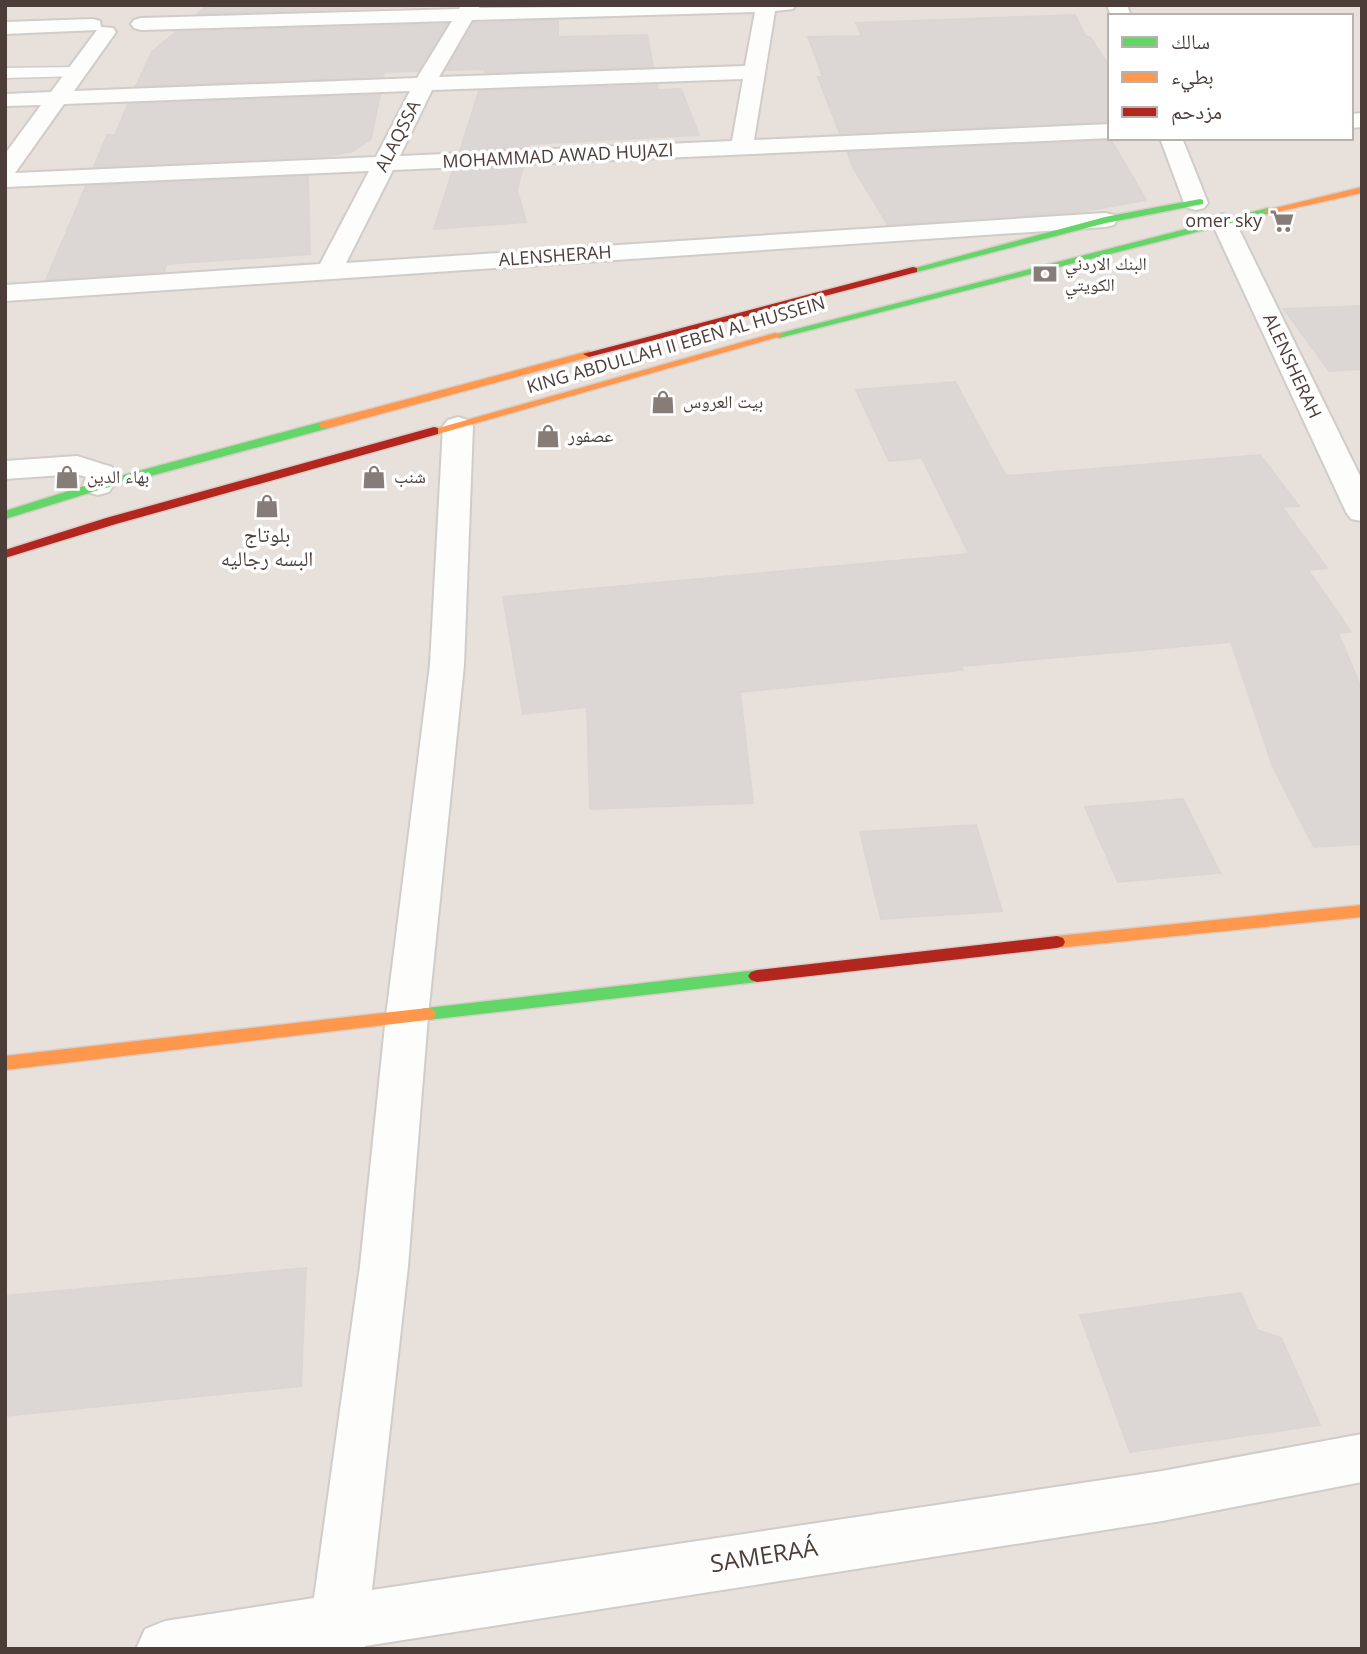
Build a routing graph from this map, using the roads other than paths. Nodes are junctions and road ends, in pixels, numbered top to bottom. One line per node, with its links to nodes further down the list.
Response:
1 (786, 5): 2 (street)
2 (766, 6): 3 (street); 7 (street)
3 (468, 10): 4 (street); 9 (street, ALAQSSA)
4 (120, 19): 5 (street); 6 (street)
5 (5, 28)
6 (77, 72): 8 (lane); 10 (street)
7 (752, 72): 9 (street); 14 (street)
8 (5, 73)
9 (424, 85): 10 (street); 15 (street, ALAQSSA)
10 (58, 98): 11 (street); 16 (street)
11 (5, 100)
12 (1108, 131): 14 (street, MOHAMMAD AWAD HUJAZI)
13 (1172, 140): 19 (street)
14 (742, 148): 15 (street, MOHAMMAD AWAD HUJAZI)
15 (383, 164): 17 (street, MOHAMMAD AWAD HUJAZI); 22 (street, ALAQSSA)
16 (5, 170)
17 (5, 180)
18 (1362, 190): 20 (main road, KING ABDULLAH II EBEN AL HUSSEIN)
19 (1196, 202): 20 (main road, KING ABDULLAH II EBEN AL HUSSEIN); 21 (main road, KING ABDULLAH II EBEN AL HUSSEIN)
20 (1222, 209): 24 (main road, KING ABDULLAH II EBEN AL HUSSEIN); 27 (street, ALENSHERAH)
21 (1105, 220): 22 (street, ALENSHERAH); 26 (main road, KING ABDULLAH II EBEN AL HUSSEIN)
22 (330, 270): 23 (street, ALENSHERAH)
23 (5, 293)
24 (458, 426): 29 (main road, KING ABDULLAH II EBEN AL HUSSEIN); 31 (street)
25 (5, 470): 26 (street)
26 (98, 486): 28 (main road, KING ABDULLAH II EBEN AL HUSSEIN)
27 (1362, 512)
28 (5, 515)
29 (5, 554)
30 (1362, 911): 31 (main road)
31 (407, 1016): 32 (main road); 34 (street)
32 (5, 1063)
33 (1362, 1458): 34 (street, SAMERAÁ)
34 (338, 1635): 35 (street, SAMERAÁ)
35 (166, 1649)

